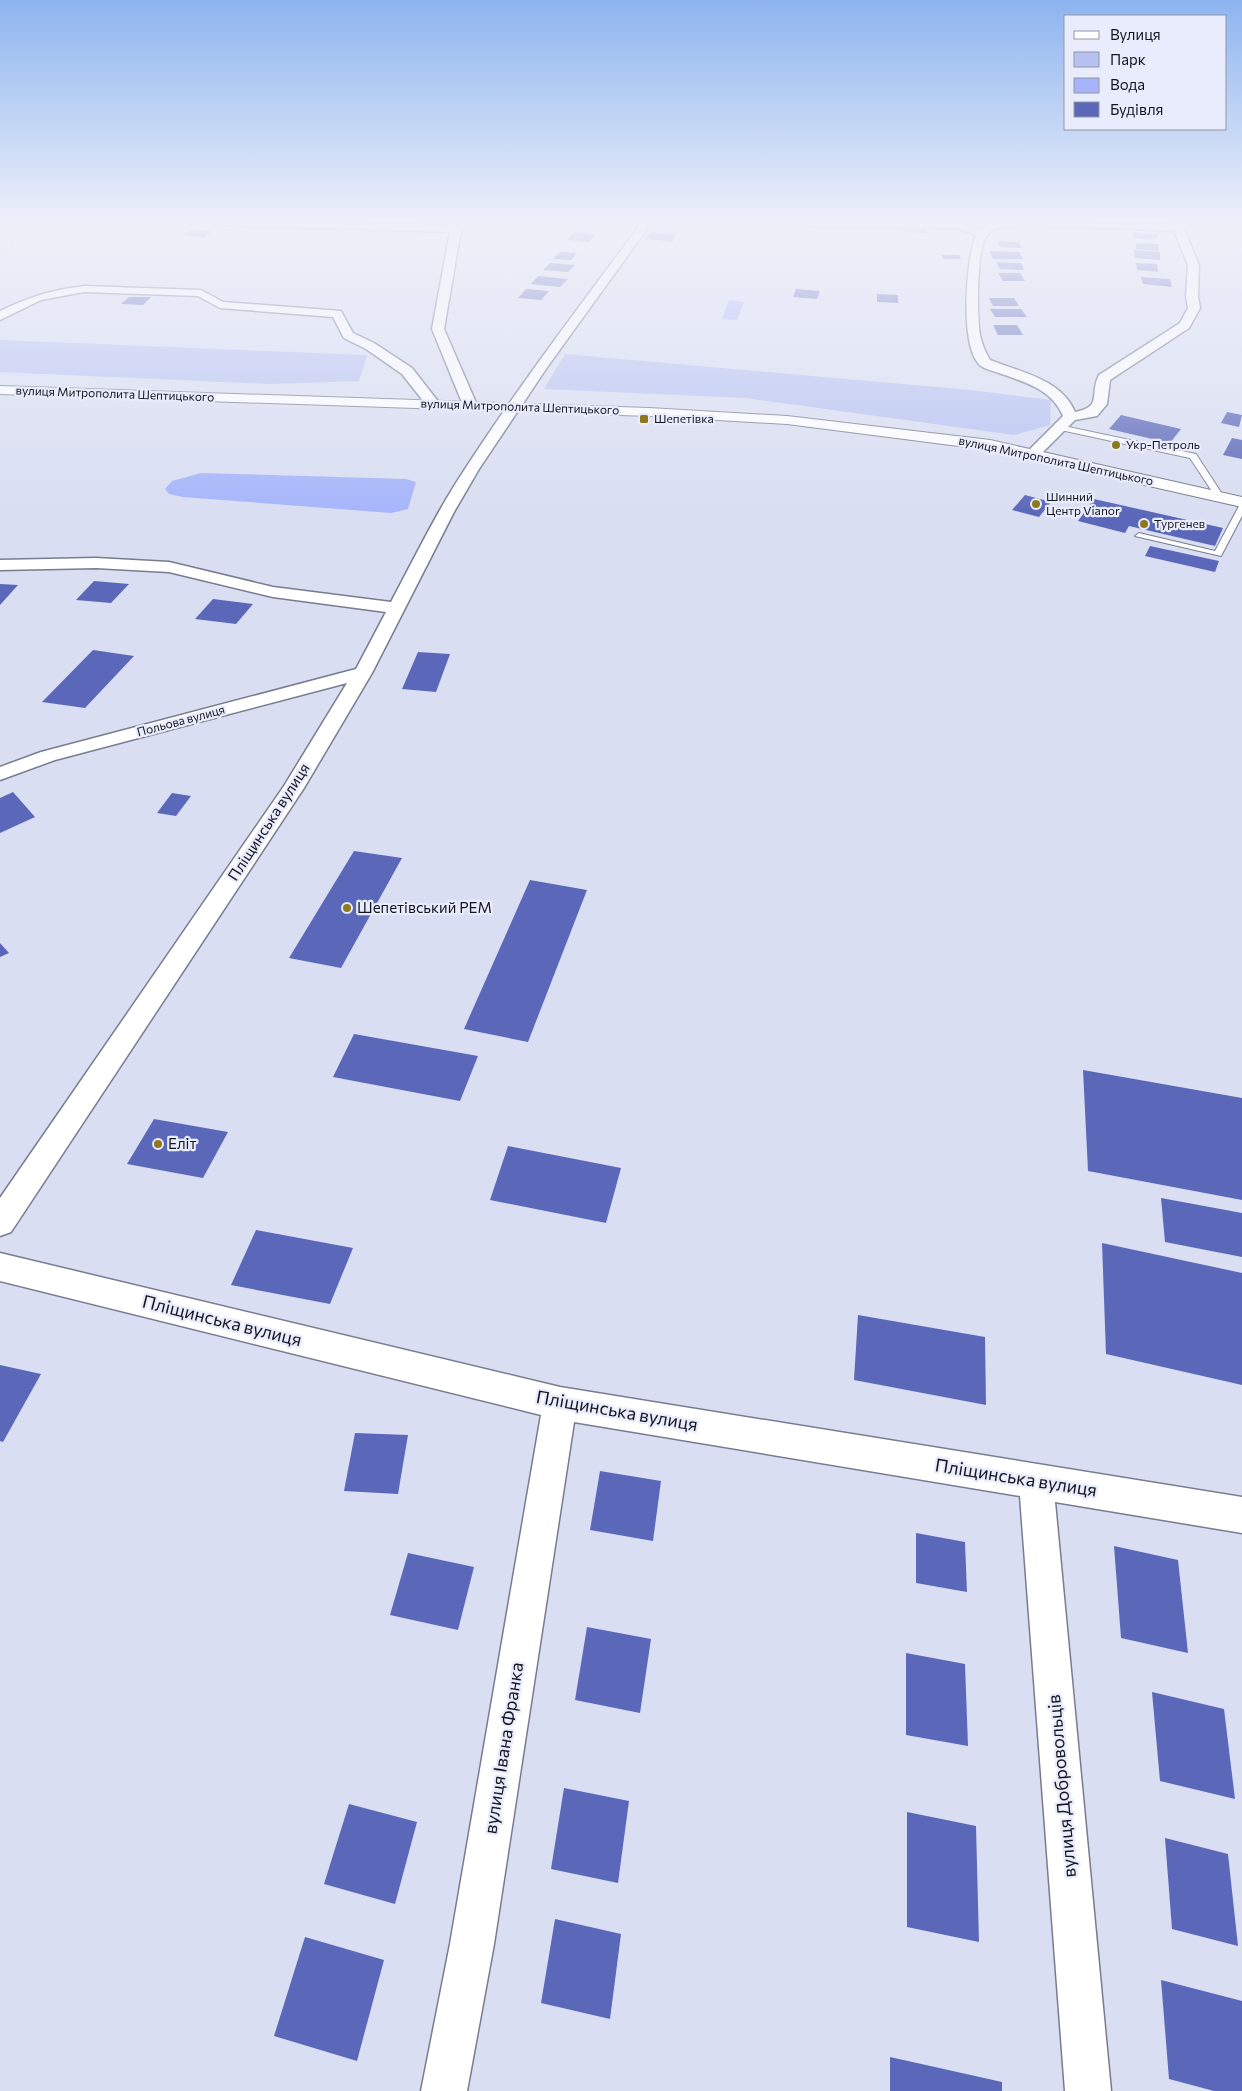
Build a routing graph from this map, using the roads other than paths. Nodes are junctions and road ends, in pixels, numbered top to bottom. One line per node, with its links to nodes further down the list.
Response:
1 (340, 320): 7 (street)
2 (440, 320): 8 (street)
3 (576, 320): 9 (street)
4 (972, 320): 10 (street)
5 (1188, 320): 10 (street)
6 (0, 390): 7 (main road, вулиця Митрополита Шептицького)
7 (433, 404): 8 (main road, вулиця Митрополита Шептицького)
8 (470, 405): 9 (main road, вулиця Митрополита Шептицького)
9 (514, 407): 12 (main road, вулиця Митрополита Шептицького); 18 (street, Пліщинська вулиця)
10 (1070, 418): 11 (street)
11 (1059, 427): 12 (street); 13 (lane)
12 (1033, 454): 13 (main road, вулиця Митрополита Шептицького)
13 (1220, 497): 14 (main road, вулиця Митрополита Шептицького)
14 (1242, 502)
15 (1242, 508): 16 (lane)
16 (1139, 536)
17 (0, 565): 18 (street)
18 (398, 608): 19 (street, Пліщинська вулиця)
19 (363, 673): 20 (street, Польова вулиця); 21 (street, Пліщинська вулиця)
20 (0, 774)
21 (0, 1223)
22 (0, 1267): 23 (street, Пліщинська вулиця)
23 (560, 1403): 24 (street, Пліщинська вулиця); 26 (street, вулиця Івана Франка)
24 (1036, 1482): 25 (street, Пліщинська вулиця); 27 (street, вулиця Добровольців)
25 (1242, 1515)
26 (444, 2091)
27 (1088, 2091)

